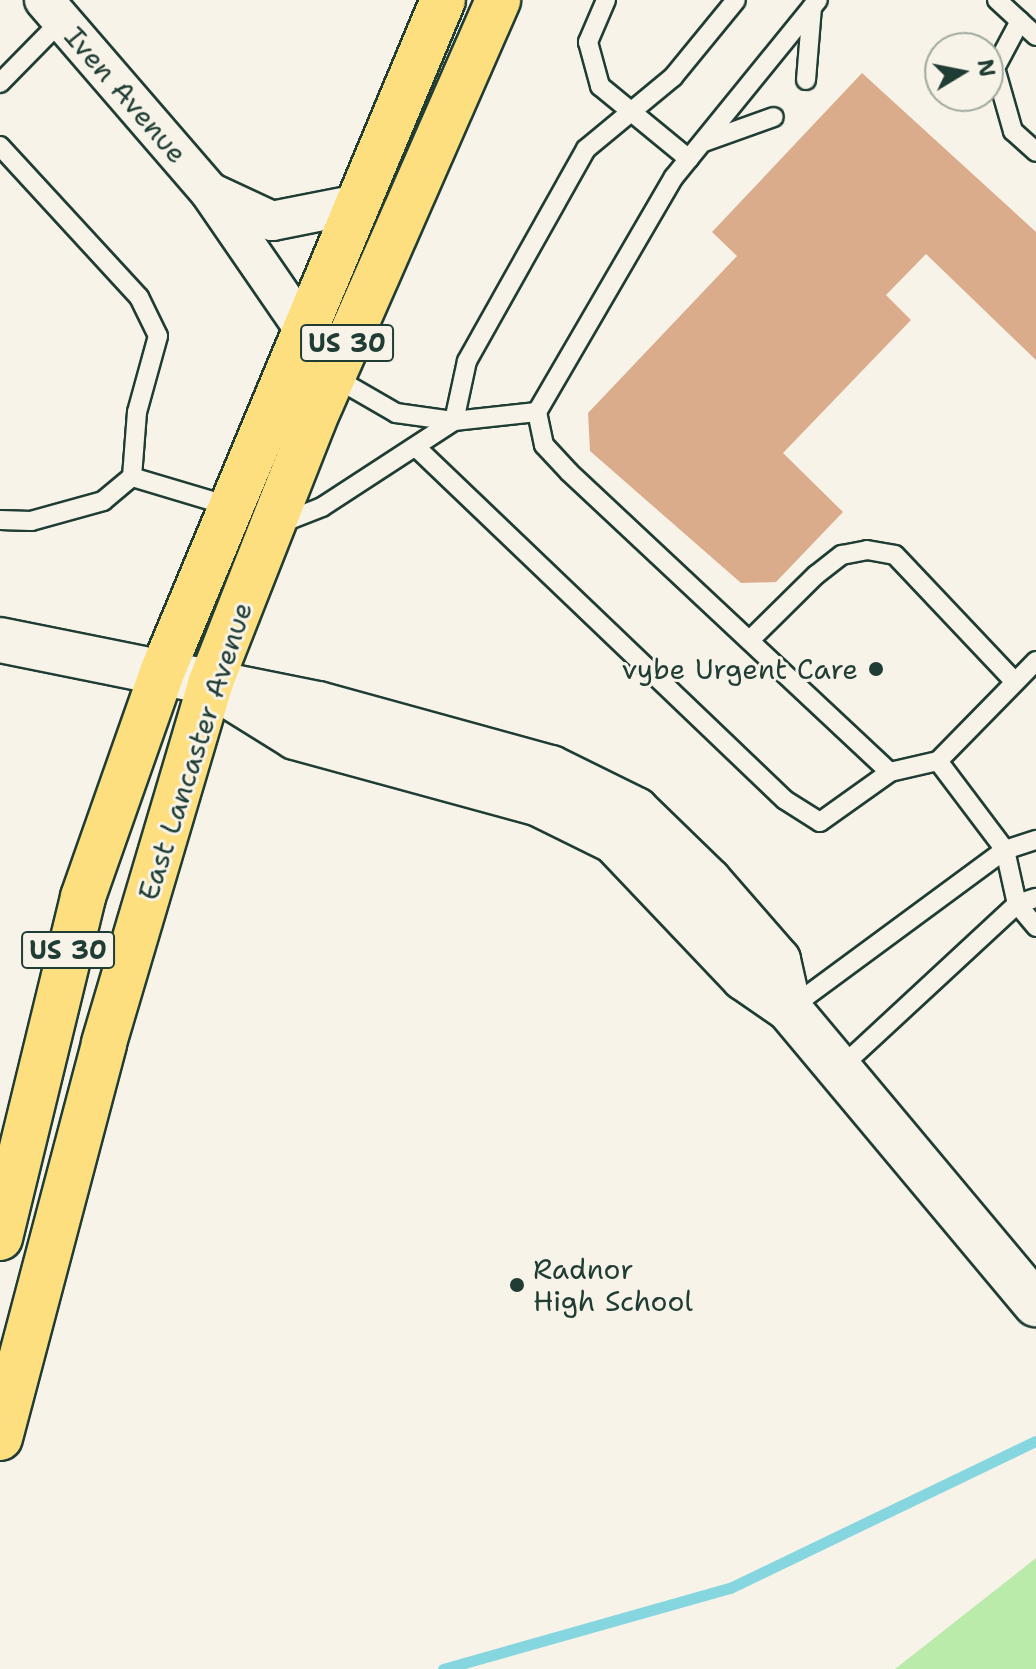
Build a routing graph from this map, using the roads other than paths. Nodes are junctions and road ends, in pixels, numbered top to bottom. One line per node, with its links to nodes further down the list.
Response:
1 (443, 0): 19 (highway, East Lancaster Avenue / US 30)
2 (498, 0): 21 (highway, East Lancaster Avenue / US 30)
3 (606, 0): 12 (lane)
4 (736, 0): 12 (lane)
5 (997, 0): 8 (lane)
6 (815, 4): 10 (lane); 14 (lane)
7 (53, 10): 11 (lane); 18 (street, Iven Avenue)
8 (1020, 21): 9 (lane); 16 (lane)
9 (1036, 36)
10 (806, 80)
11 (0, 83)
12 (626, 113): 17 (lane); 23 (lane)
13 (774, 117): 14 (lane)
14 (701, 143): 17 (lane)
15 (0, 146): 25 (lane)
16 (1036, 152)
17 (689, 159): 22 (lane)
18 (209, 191): 19 (street, Iven Avenue); 20 (street, Iven Avenue)
19 (353, 205): 20 (highway, East Lancaster Avenue / US 30)
20 (301, 325): 26 (highway, East Lancaster Avenue / US 30)
21 (332, 376): 23 (lane); 28 (highway, East Lancaster Avenue / US 30)
22 (537, 412): 23 (lane); 30 (lane)
23 (454, 421): 24 (lane)
24 (419, 450): 28 (lane); 36 (lane)
25 (132, 477): 26 (lane); 27 (lane)
26 (229, 506): 32 (highway, East Lancaster Avenue / US 30)
27 (0, 520)
28 (272, 526): 34 (highway, East Lancaster Avenue / US 30)
29 (0, 640): 32 (main road)
30 (750, 640): 33 (lane); 36 (lane)
31 (1036, 661): 33 (lane)
32 (163, 670): 34 (main road); 44 (highway, East Lancaster Avenue / US 30)
33 (1014, 681): 35 (lane)
34 (210, 684): 42 (main road); 46 (highway, East Lancaster Avenue / US 30)
35 (938, 761): 36 (lane); 38 (lane)
36 (890, 772)
37 (1036, 840): 38 (lane)
38 (1005, 850): 40 (lane); 42 (lane)
39 (1036, 898): 40 (lane)
40 (1017, 904): 41 (lane); 43 (lane)
41 (1036, 927)
42 (789, 1009): 43 (main road)
43 (837, 1070): 45 (main road)
44 (0, 1238)
45 (1036, 1304)
46 (0, 1438)

